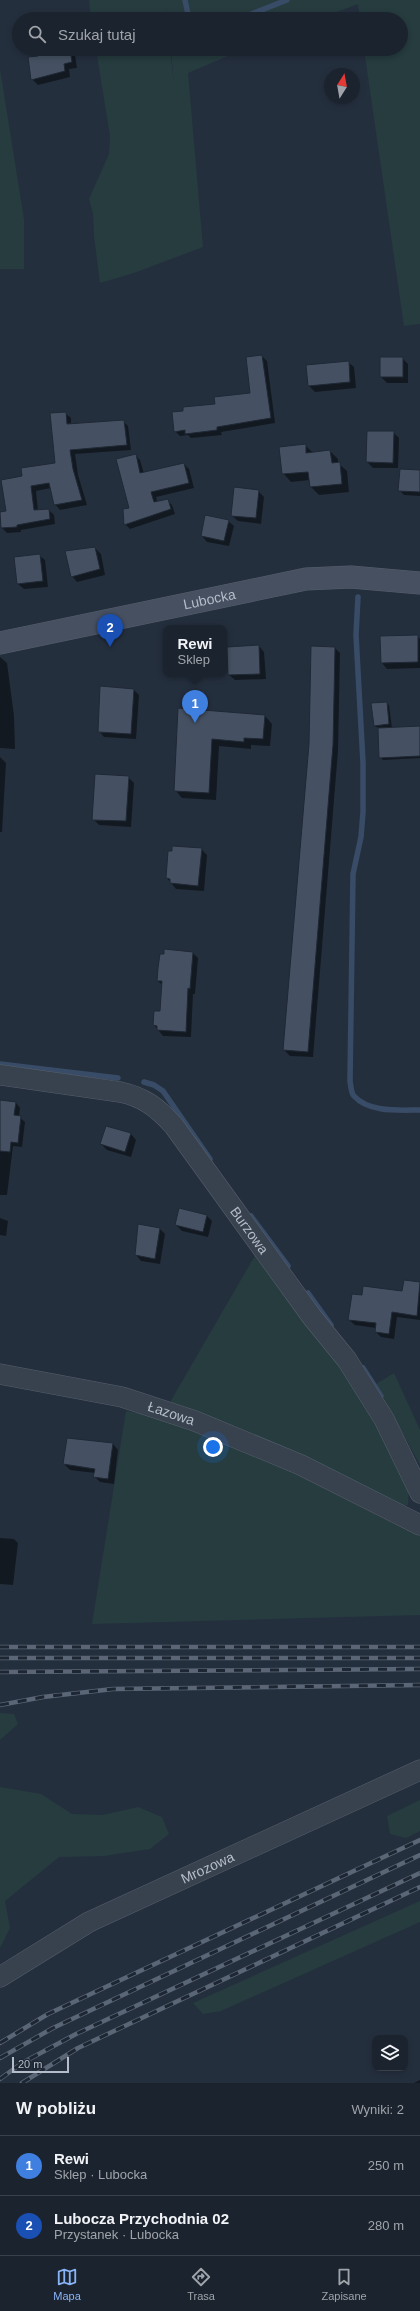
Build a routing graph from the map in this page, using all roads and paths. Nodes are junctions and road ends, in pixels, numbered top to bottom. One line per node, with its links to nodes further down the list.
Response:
1 (420, 583): 2 (street, Lubocka)
2 (0, 643)
3 (0, 1075): 5 (street, Burzowa)
4 (0, 1374): 6 (street, Łazowa)
5 (420, 1493)
6 (420, 1524)
7 (420, 1770): 8 (street, Mrozowa)
8 (0, 1977)

